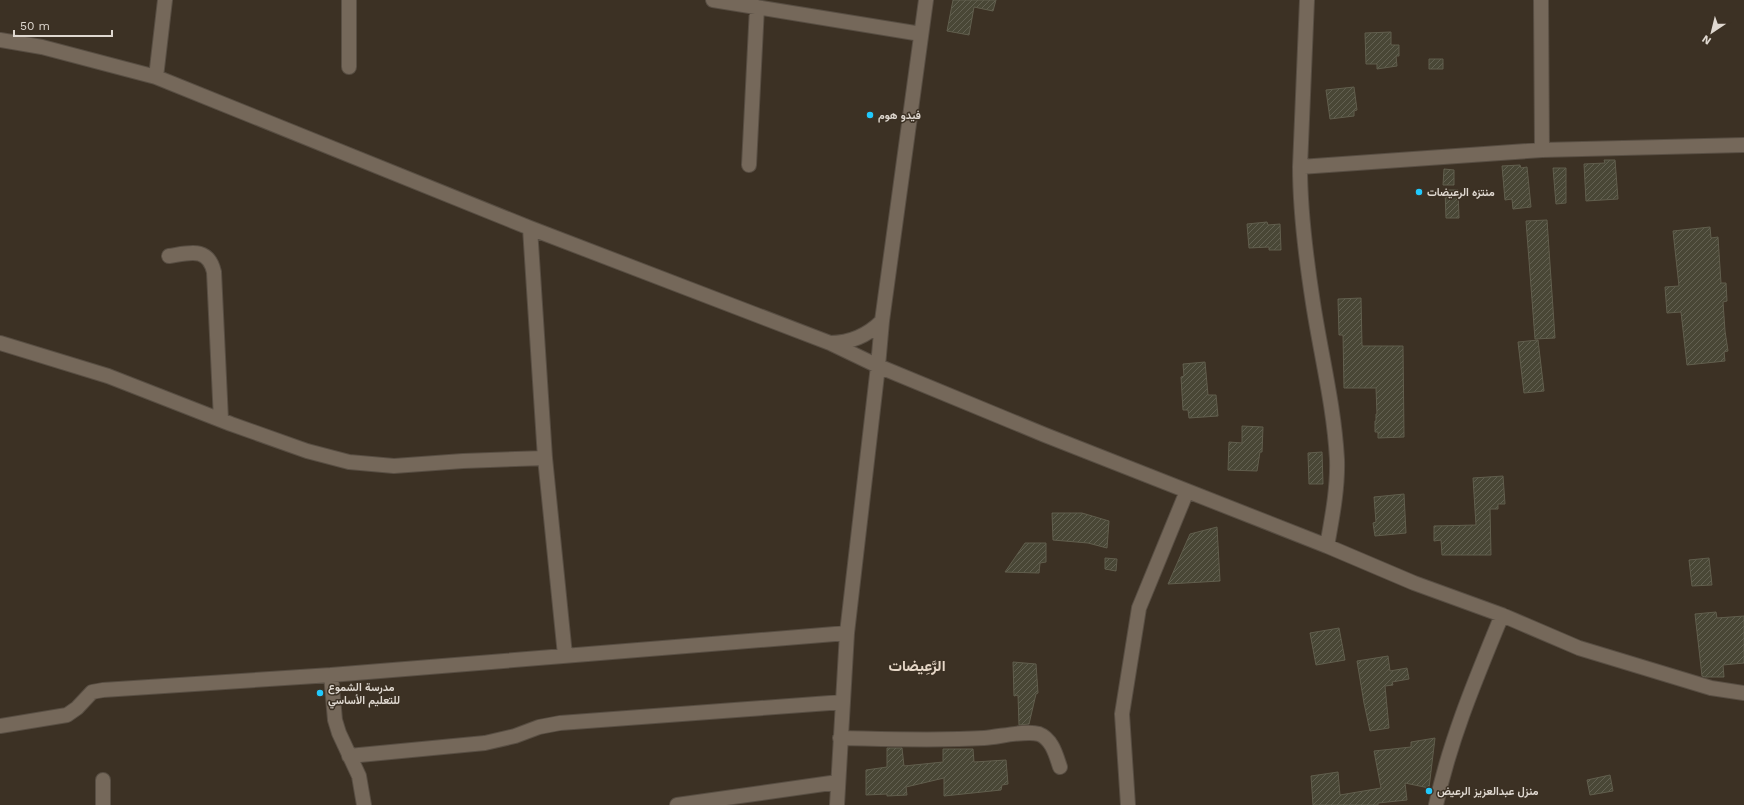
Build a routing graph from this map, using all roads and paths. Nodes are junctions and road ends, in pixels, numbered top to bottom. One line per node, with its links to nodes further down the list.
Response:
1 (165, 0): 11 (street)
2 (349, 0): 10 (street)
3 (713, 0): 7 (street)
4 (926, 0): 8 (street)
5 (1307, 0): 15 (street)
6 (1541, 0): 13 (street)
7 (757, 8): 8 (street); 14 (street)
8 (921, 34): 18 (street)
9 (0, 40): 11 (street)
10 (349, 66)
11 (156, 77): 16 (street)
12 (1744, 145): 13 (street)
13 (1542, 150): 15 (street)
14 (749, 165)
15 (1300, 168): 25 (street)
16 (530, 228): 20 (street); 23 (street)
17 (169, 256): 22 (street)
18 (882, 321): 20 (street); 21 (street)
19 (0, 343): 22 (street)
20 (830, 343): 21 (street)
21 (878, 366): 24 (street); 27 (street)
22 (221, 420): 23 (street)
23 (545, 458): 28 (street)
24 (1187, 491): 25 (street); 42 (street)
25 (1327, 546): 26 (street)
26 (1502, 615): 30 (street); 43 (street)
27 (847, 632): 28 (street); 31 (street)
28 (565, 656): 29 (street)
29 (331, 674): 32 (street); 34 (street)
30 (1744, 693)
31 (843, 702): 33 (street); 34 (street)
32 (0, 726)
33 (840, 738): 35 (street); 37 (street)
34 (349, 756): 39 (street)
35 (1060, 766)
36 (103, 780): 38 (street)
37 (838, 782): 40 (street); 41 (street)
38 (104, 805)
39 (364, 805)
40 (677, 805)
41 (837, 805)
42 (1128, 805)
43 (1436, 805)

